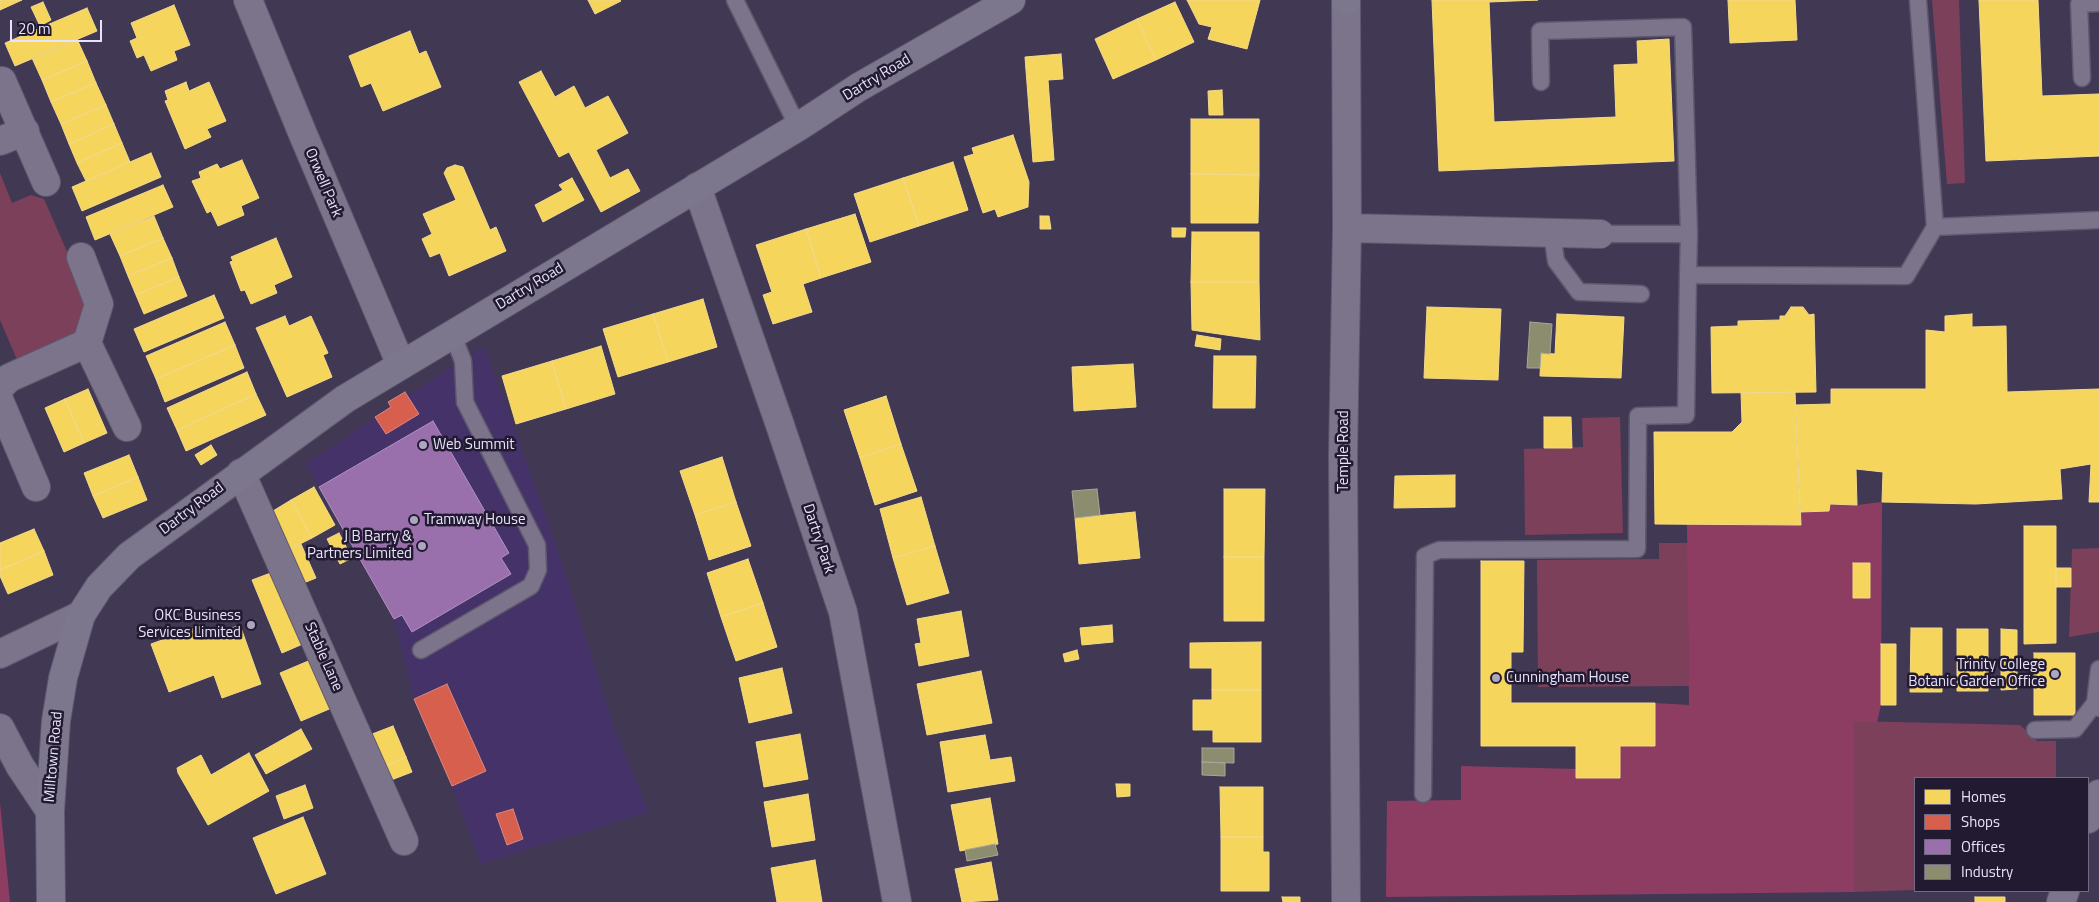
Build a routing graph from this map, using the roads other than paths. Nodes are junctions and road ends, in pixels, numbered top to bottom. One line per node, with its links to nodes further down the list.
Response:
1 (248, 0): 26 (street, Orwell Park)
2 (735, 0): 10 (lane)
3 (1011, 0): 10 (main road, Dartry Road)
4 (1346, 0): 17 (street, Temple Road)
5 (1918, 0): 16 (lane)
6 (2099, 3): 7 (lane)
7 (2082, 78)
8 (2, 81): 11 (street)
9 (1541, 82): 20 (lane)
10 (798, 127): 14 (main road, Dartry Road)
11 (25, 131): 12 (street); 13 (street)
12 (0, 141)
13 (46, 182)
14 (696, 186): 24 (main road, Dartry Road); 44 (street, Dartry Park)
15 (2099, 220): 16 (lane)
16 (1936, 227): 22 (lane)
17 (1347, 228): 18 (street); 45 (street, Temple Road)
18 (1552, 233): 19 (street); 23 (lane)
19 (1600, 234): 20 (lane)
20 (1689, 234): 22 (lane)
21 (81, 258): 25 (street)
22 (1688, 275): 38 (lane)
23 (1641, 294)
24 (452, 333): 26 (main road, Dartry Road); 32 (lane)
25 (87, 343): 27 (street); 28 (street)
26 (401, 365): 29 (main road, Dartry Road)
27 (2, 381): 30 (street)
28 (127, 427)
29 (241, 473): 31 (main road, Dartry Road); 42 (street, Stable Lane)
30 (36, 487)
31 (81, 615): 33 (street); 40 (main road, Milltown Road)
32 (421, 650)
33 (0, 654)
34 (2099, 669): 35 (lane)
35 (2097, 705): 37 (lane)
36 (0, 728): 40 (street)
37 (2036, 730)
38 (1423, 794)
39 (2099, 794): 41 (street)
40 (50, 812): 43 (main road, Milltown Road)
41 (2089, 816)
42 (404, 841)
43 (51, 902)
44 (897, 902)
45 (1346, 902)

